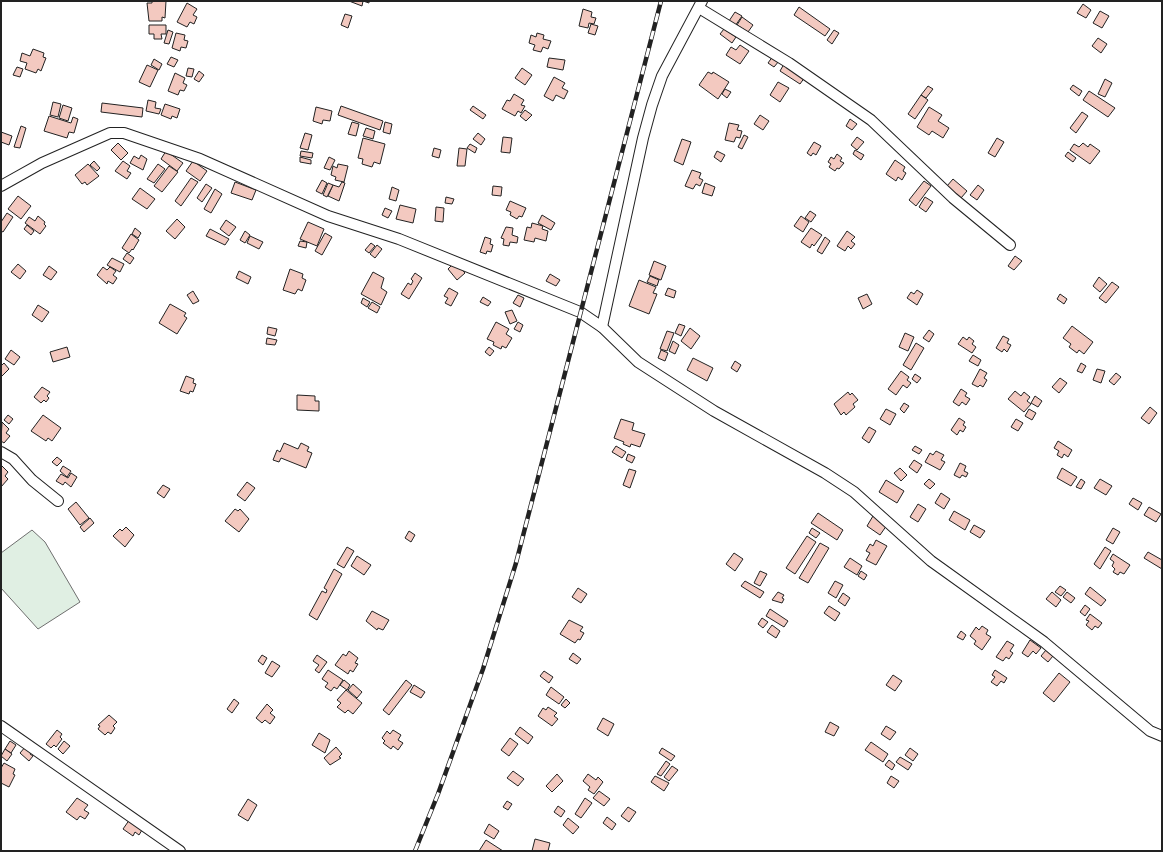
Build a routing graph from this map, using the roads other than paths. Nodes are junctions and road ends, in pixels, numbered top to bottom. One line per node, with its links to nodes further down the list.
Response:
1 (701, 4): 3 (street); 4 (street)
2 (1, 186): 4 (street)
3 (1010, 245)
4 (602, 326): 8 (street)
5 (1, 452): 6 (street)
6 (58, 501)
7 (1, 726): 9 (street)
8 (1162, 736)
9 (180, 851)

